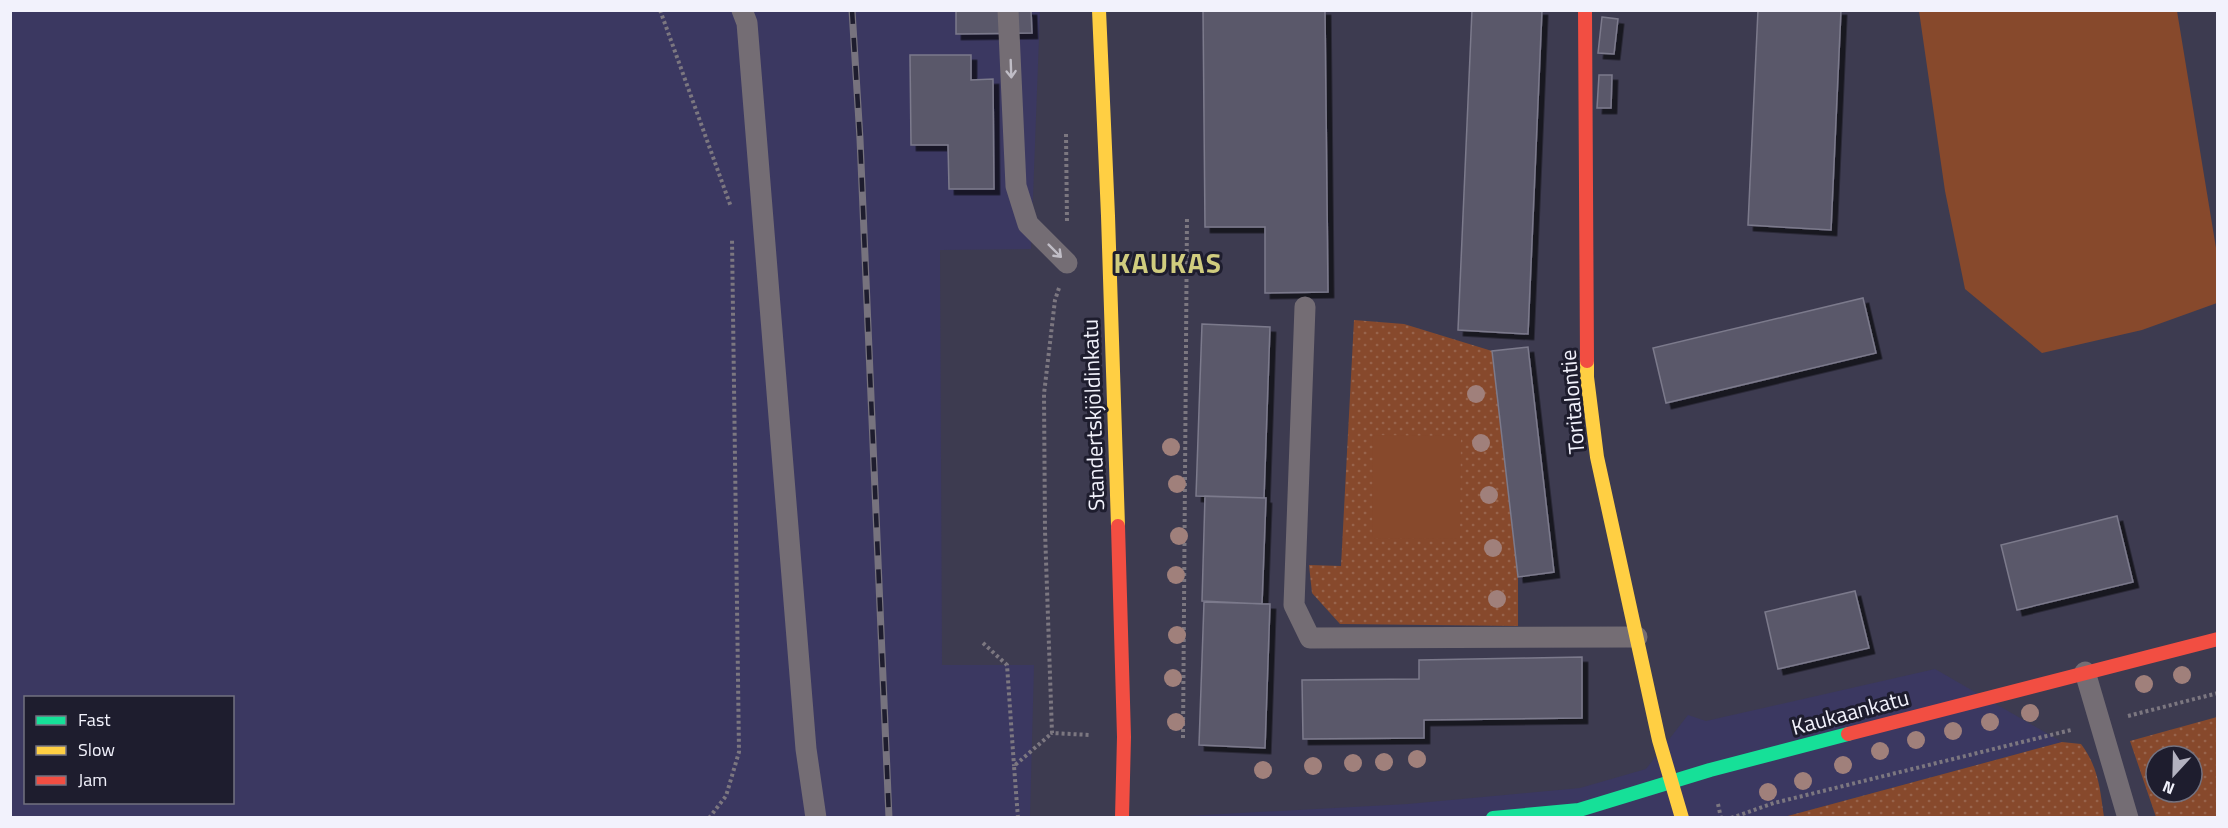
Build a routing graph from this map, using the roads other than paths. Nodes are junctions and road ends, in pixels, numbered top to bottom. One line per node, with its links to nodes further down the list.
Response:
1 (742, 10): 11 (lane)
2 (1008, 10): 5 (lane, one-way to 5)
3 (1099, 10): 12 (street, Standertskjöldinkatu)
4 (1585, 10): 7 (street, Toritalontie)
5 (1067, 263)
6 (1305, 308): 7 (lane)
7 (1636, 637): 10 (street, Toritalontie)
8 (2217, 639): 9 (street, Kaukaankatu)
9 (2085, 672): 10 (street, Kaukaankatu); 15 (lane)
10 (1671, 782): 13 (street, Kaukaankatu); 14 (street, Toritalontie)
11 (816, 818)
12 (1122, 818)
13 (1494, 818)
14 (1682, 818)
15 (2128, 818)

